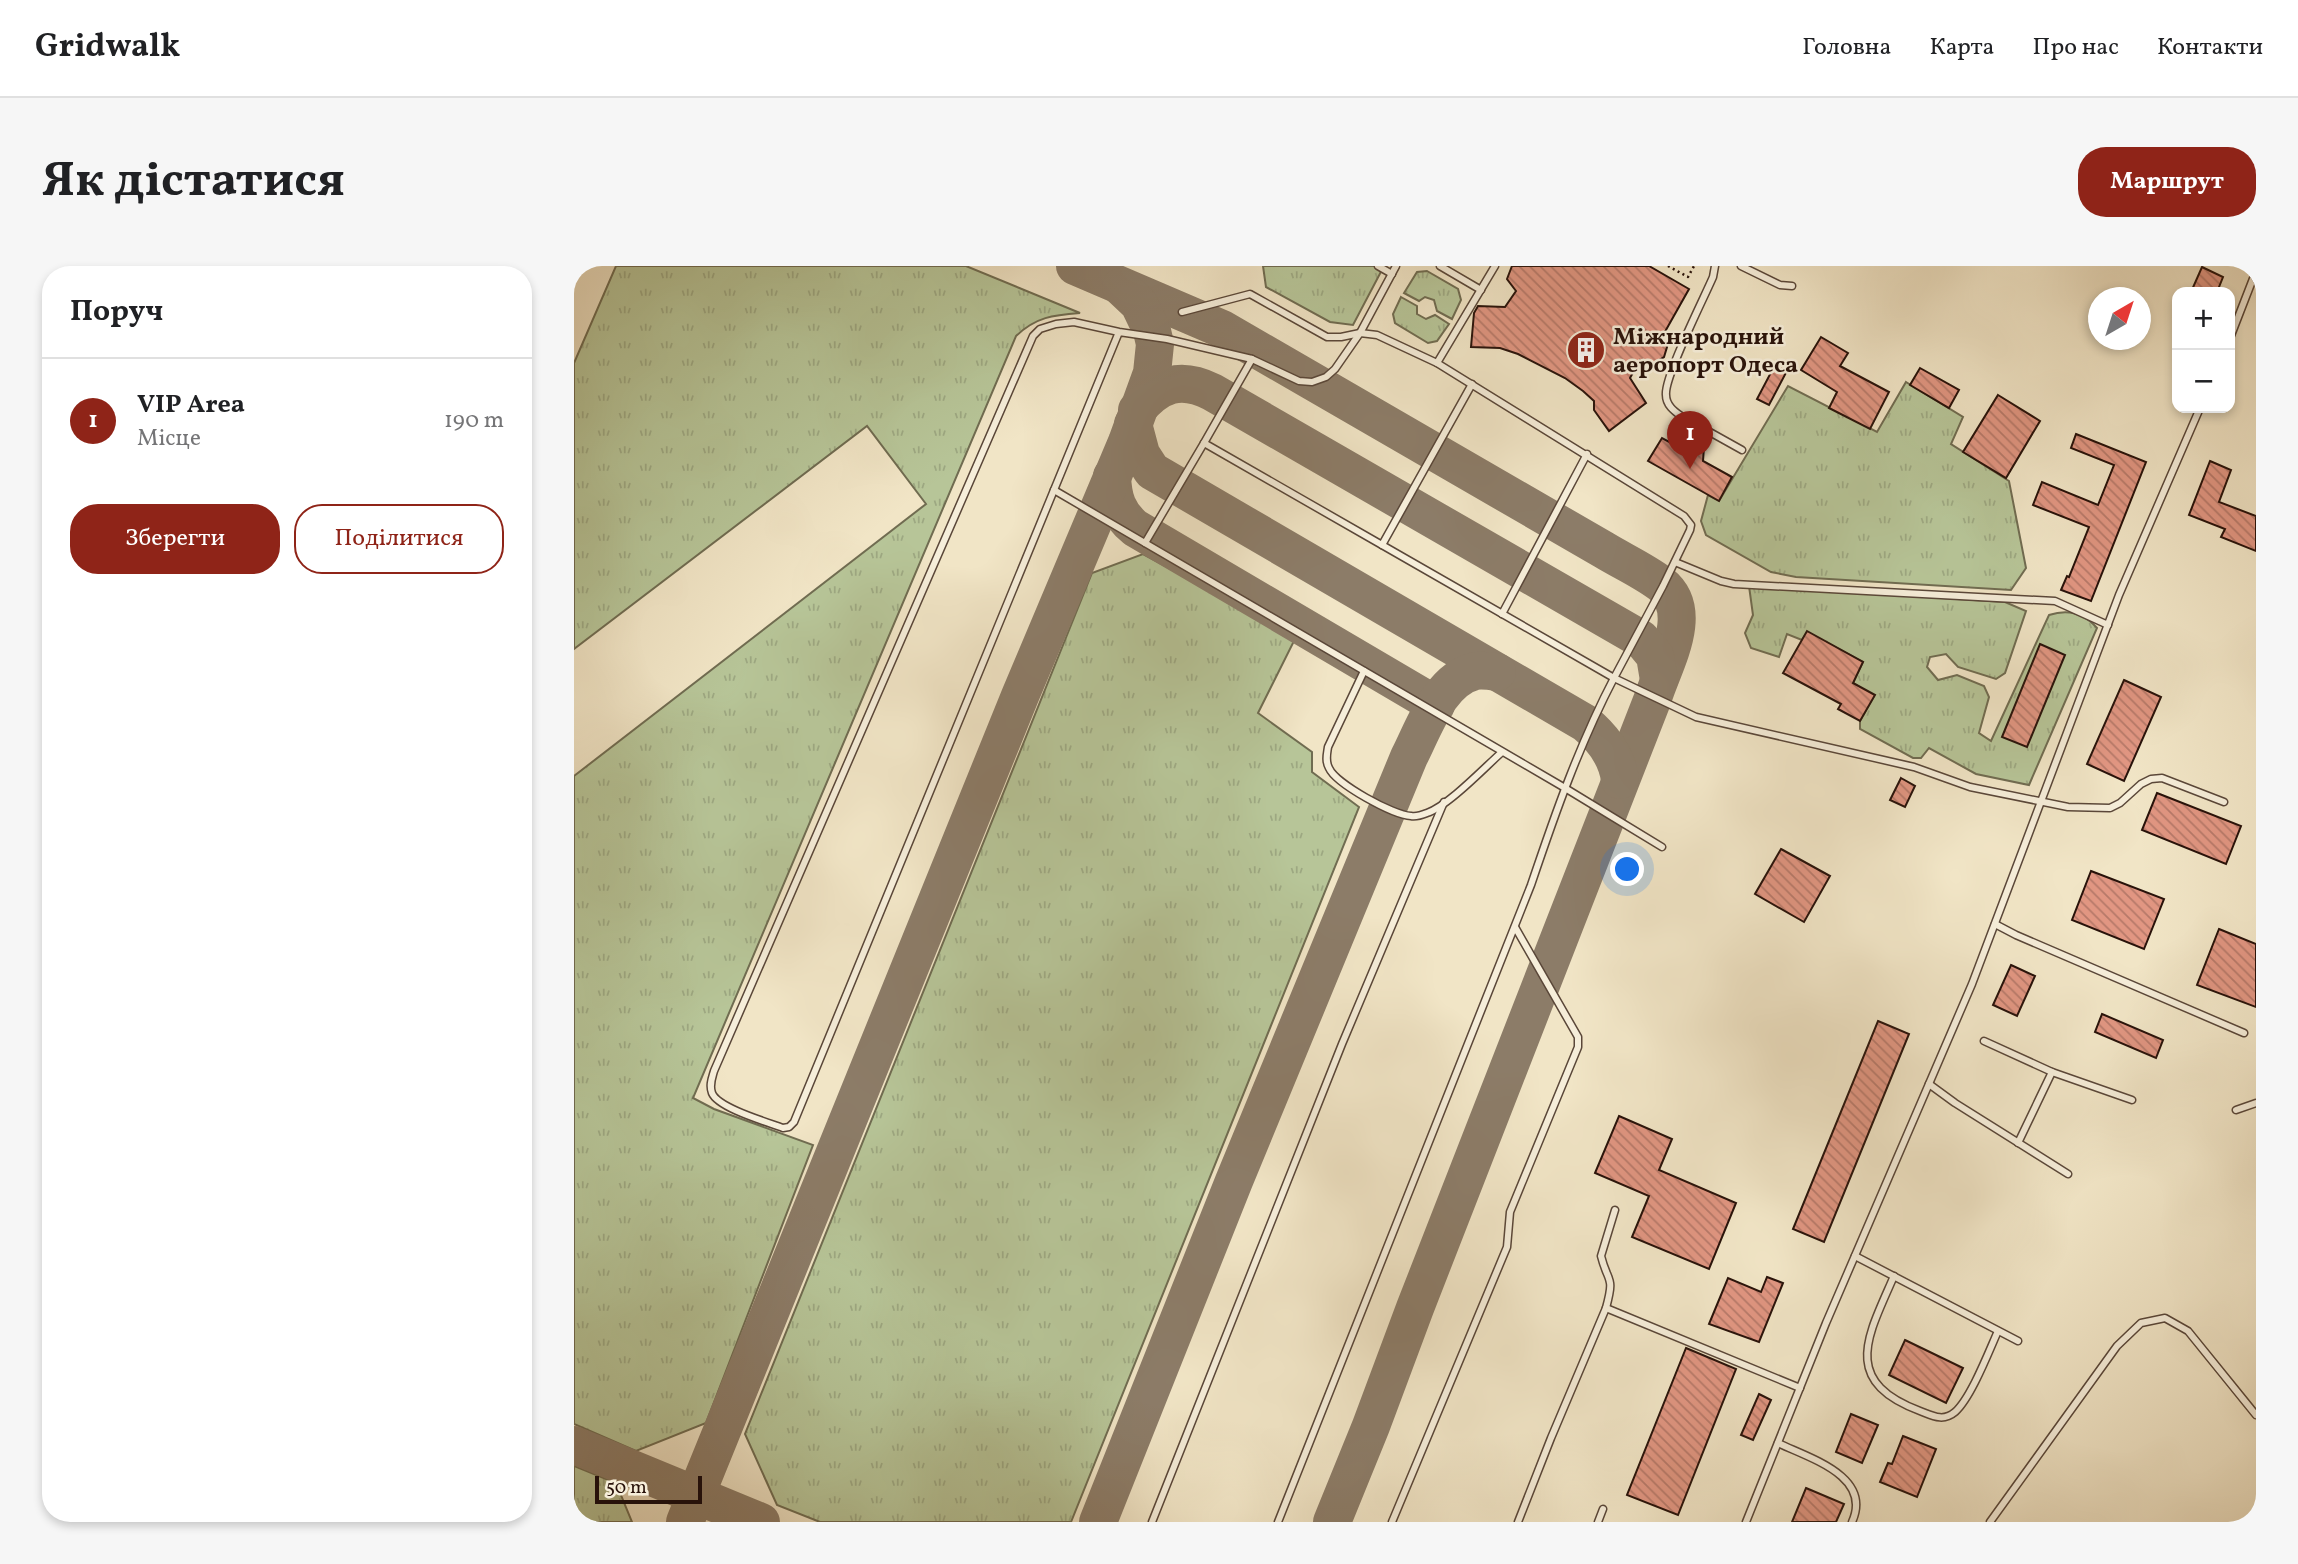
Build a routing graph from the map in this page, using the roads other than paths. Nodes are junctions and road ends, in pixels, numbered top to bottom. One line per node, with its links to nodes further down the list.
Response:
1 (1378, 266): 8 (lane)
2 (1396, 266): 8 (lane)
3 (1440, 266): 10 (lane)
4 (1495, 266): 10 (lane)
5 (1715, 266): 20 (lane)
6 (1741, 266): 9 (lane)
7 (2256, 271): 12 (lane)
8 (1392, 274): 14 (lane)
9 (1792, 286)
10 (1481, 290): 16 (lane)
11 (1182, 312): 14 (lane)
12 (2235, 325)
13 (1119, 332): 15 (lane); 22 (lane); 22 (lane)
14 (1360, 333): 15 (lane); 16 (lane)
15 (1252, 359): 19 (lane)
16 (1437, 363): 17 (lane)
17 (1472, 384): 21 (lane); 24 (lane)
18 (2198, 413): 27 (lane)
19 (1204, 443): 23 (lane); 24 (lane)
20 (1742, 450)
21 (1587, 454): 25 (lane); 26 (lane)
22 (1054, 490): 23 (lane)
23 (1145, 543): 28 (lane)
24 (1382, 545): 26 (lane)
25 (1675, 562): 27 (lane); 29 (lane)
26 (1502, 614): 29 (lane)
27 (2108, 625): 32 (lane)
28 (1364, 671): 30 (lane); 33 (lane)
29 (1614, 678): 31 (lane); 32 (lane)
30 (1502, 752): 31 (lane); 33 (lane)
31 (1564, 788): 35 (lane); 37 (lane)
32 (2041, 801): 34 (lane); 36 (lane)
33 (1444, 802): 57 (lane)
34 (2224, 802)
35 (1662, 847)
36 (1995, 924): 38 (lane); 41 (lane)
37 (1515, 927): 58 (lane); 59 (lane)
38 (2244, 1033)
39 (1984, 1041): 40 (lane)
40 (2052, 1072): 42 (lane); 45 (lane)
41 (1929, 1084): 45 (lane); 48 (lane)
42 (2132, 1100)
43 (2256, 1103): 44 (lane)
44 (2236, 1110)
45 (2018, 1143): 46 (lane)
46 (2068, 1174)
47 (1615, 1210): 50 (lane)
48 (1855, 1255): 49 (lane); 53 (lane)
49 (1894, 1276): 51 (lane); 51 (lane)
50 (1606, 1308): 53 (lane); 60 (lane)
51 (1998, 1331): 52 (lane)
52 (2018, 1341)
53 (1800, 1388): 55 (lane)
54 (2256, 1415): 64 (lane)
55 (1778, 1443): 62 (lane); 63 (lane)
56 (1603, 1509): 61 (lane)
57 (1152, 1522)
58 (1278, 1522)
59 (1392, 1522)
60 (1518, 1522)
61 (1598, 1522)
62 (1746, 1522)
63 (1852, 1522)
64 (1990, 1522)

